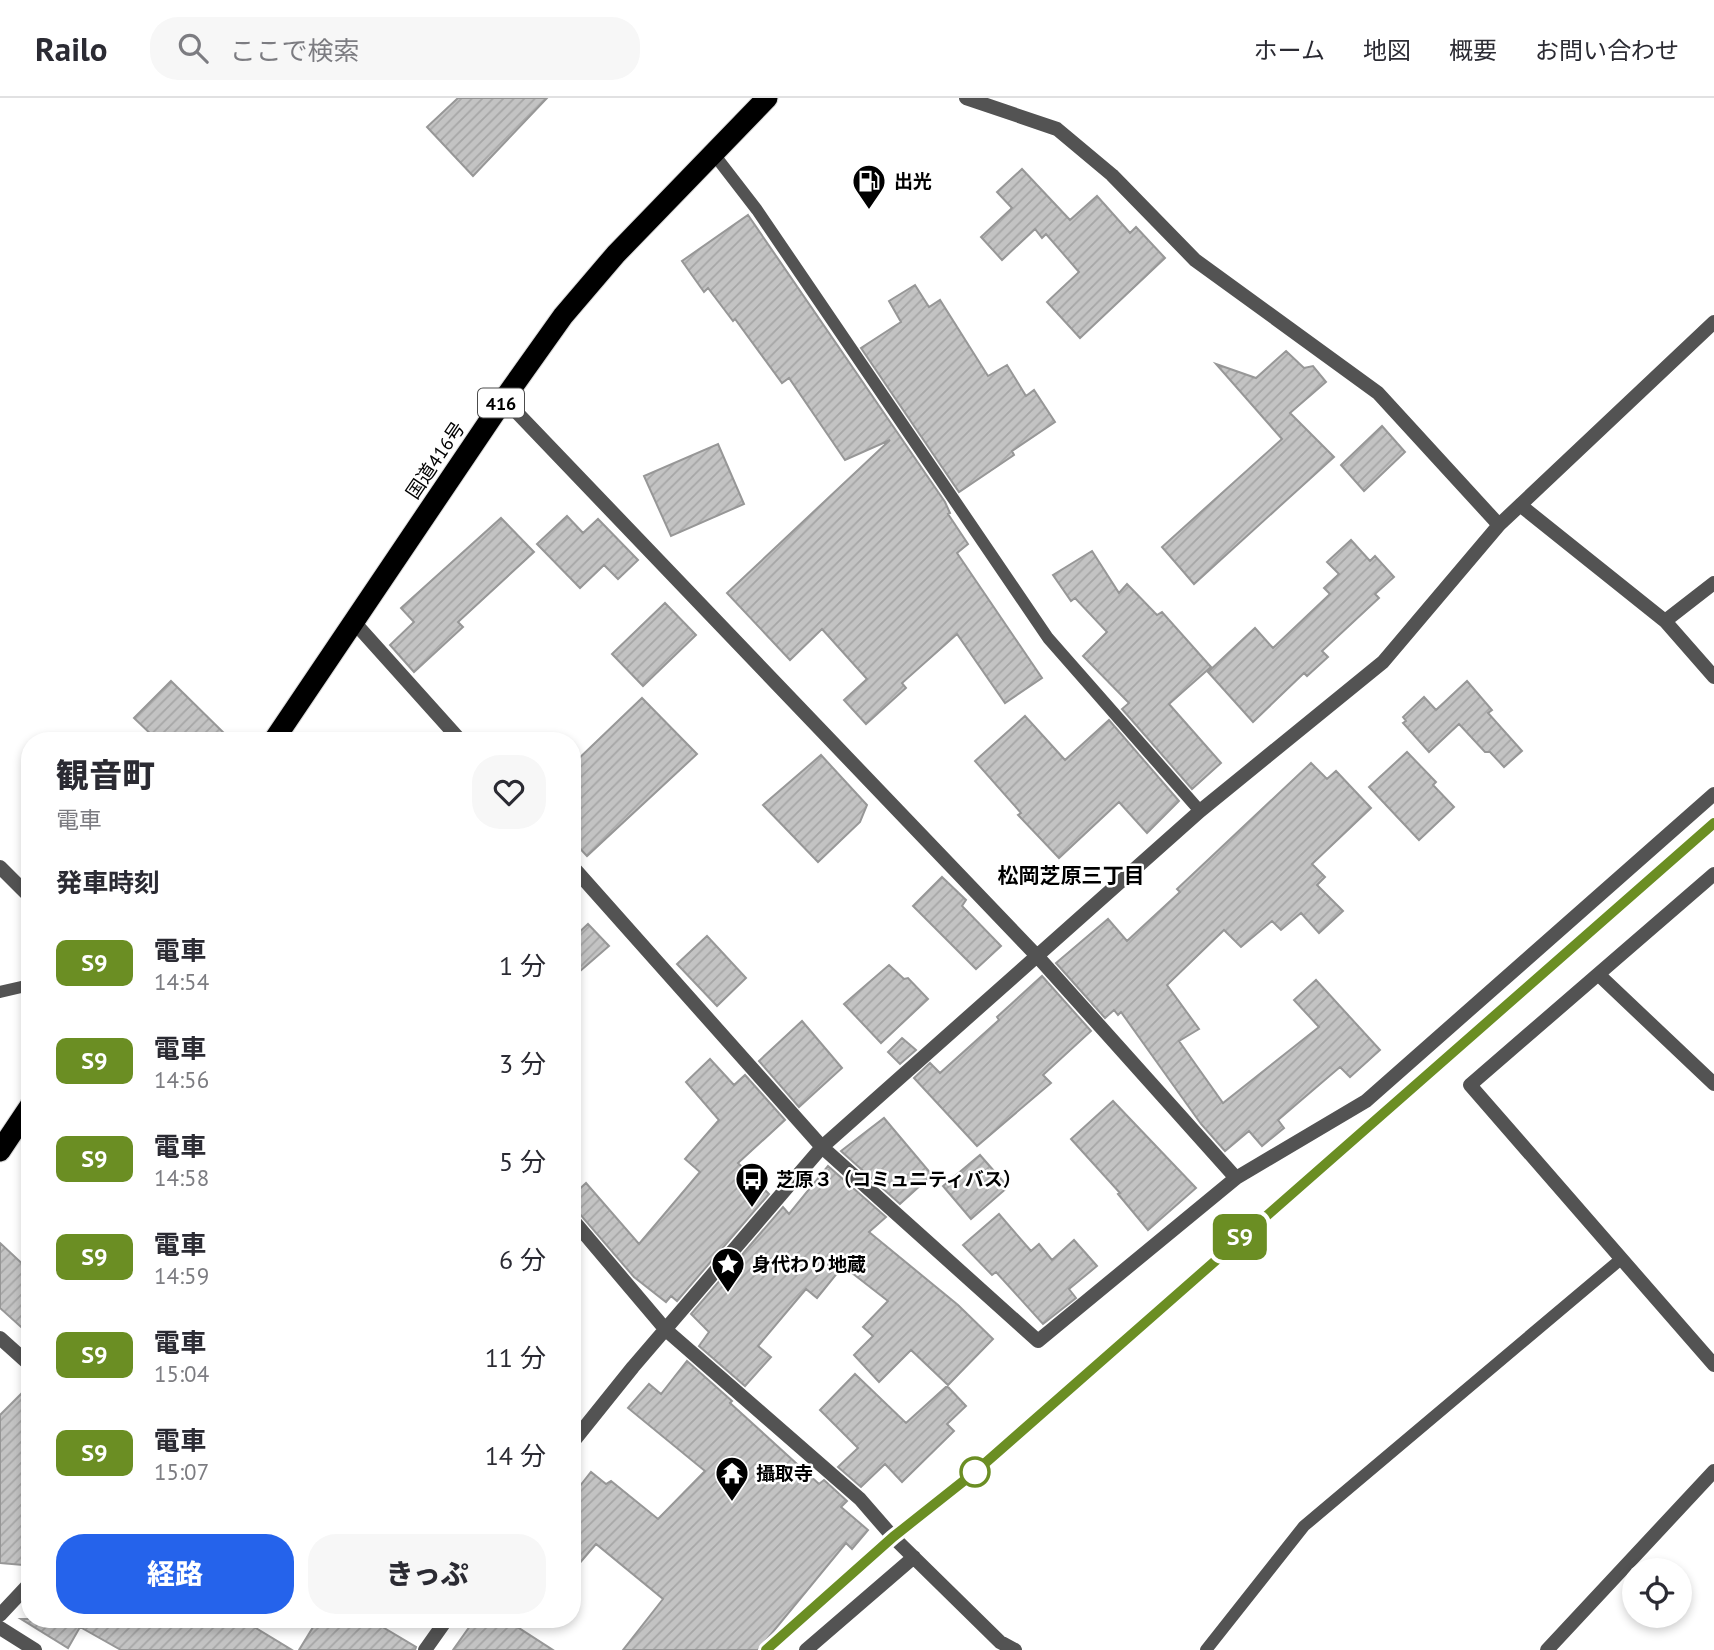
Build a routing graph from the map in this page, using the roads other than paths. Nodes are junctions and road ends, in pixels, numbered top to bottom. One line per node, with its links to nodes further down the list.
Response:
1 (767, 98): 3 (highway, 国道416号 / 416)
2 (966, 98): 7 (street)
3 (713, 153): 5 (highway, 国道416号 / 416); 15 (lane)
4 (1714, 322): 6 (street)
5 (504, 399): 10 (highway, 国道416号 / 416); 20 (street)
6 (1520, 505): 7 (street); 9 (street)
7 (1499, 525): 15 (street)
8 (1714, 583): 9 (street)
9 (1665, 621): 11 (street)
10 (354, 622): 12 (highway, 国道416号 / 416); 13 (street)
11 (1714, 677)
12 (279, 732)
13 (453, 732)
14 (1714, 794): 28 (street)
15 (1200, 811): 20 (street)
16 (0, 867): 19 (street)
17 (1714, 874): 21 (street)
18 (581, 876): 26 (street)
19 (21, 888)
20 (1038, 957): 26 (street); 28 (street)
21 (1599, 975): 24 (street); 30 (street)
22 (21, 987): 23 (lane)
23 (0, 992)
24 (1714, 1084)
25 (21, 1120): 27 (highway)
26 (822, 1147): 28 (street); 31 (street)
27 (0, 1151)
28 (1236, 1178)
29 (581, 1230): 31 (street)
30 (1621, 1259): 34 (street); 46 (lane)
31 (666, 1329): 35 (street); 37 (street)
32 (0, 1338): 33 (street)
33 (21, 1356)
34 (1714, 1365)
35 (581, 1432)
36 (1714, 1472): 47 (street)
37 (914, 1557): 44 (street); 45 (street)
38 (21, 1593): 39 (street)
39 (0, 1615)
40 (0, 1628): 42 (street)
41 (441, 1628): 43 (street)
42 (35, 1650)
43 (425, 1650)
44 (806, 1650)
45 (1015, 1650)
46 (1206, 1650)
47 (1547, 1650)

